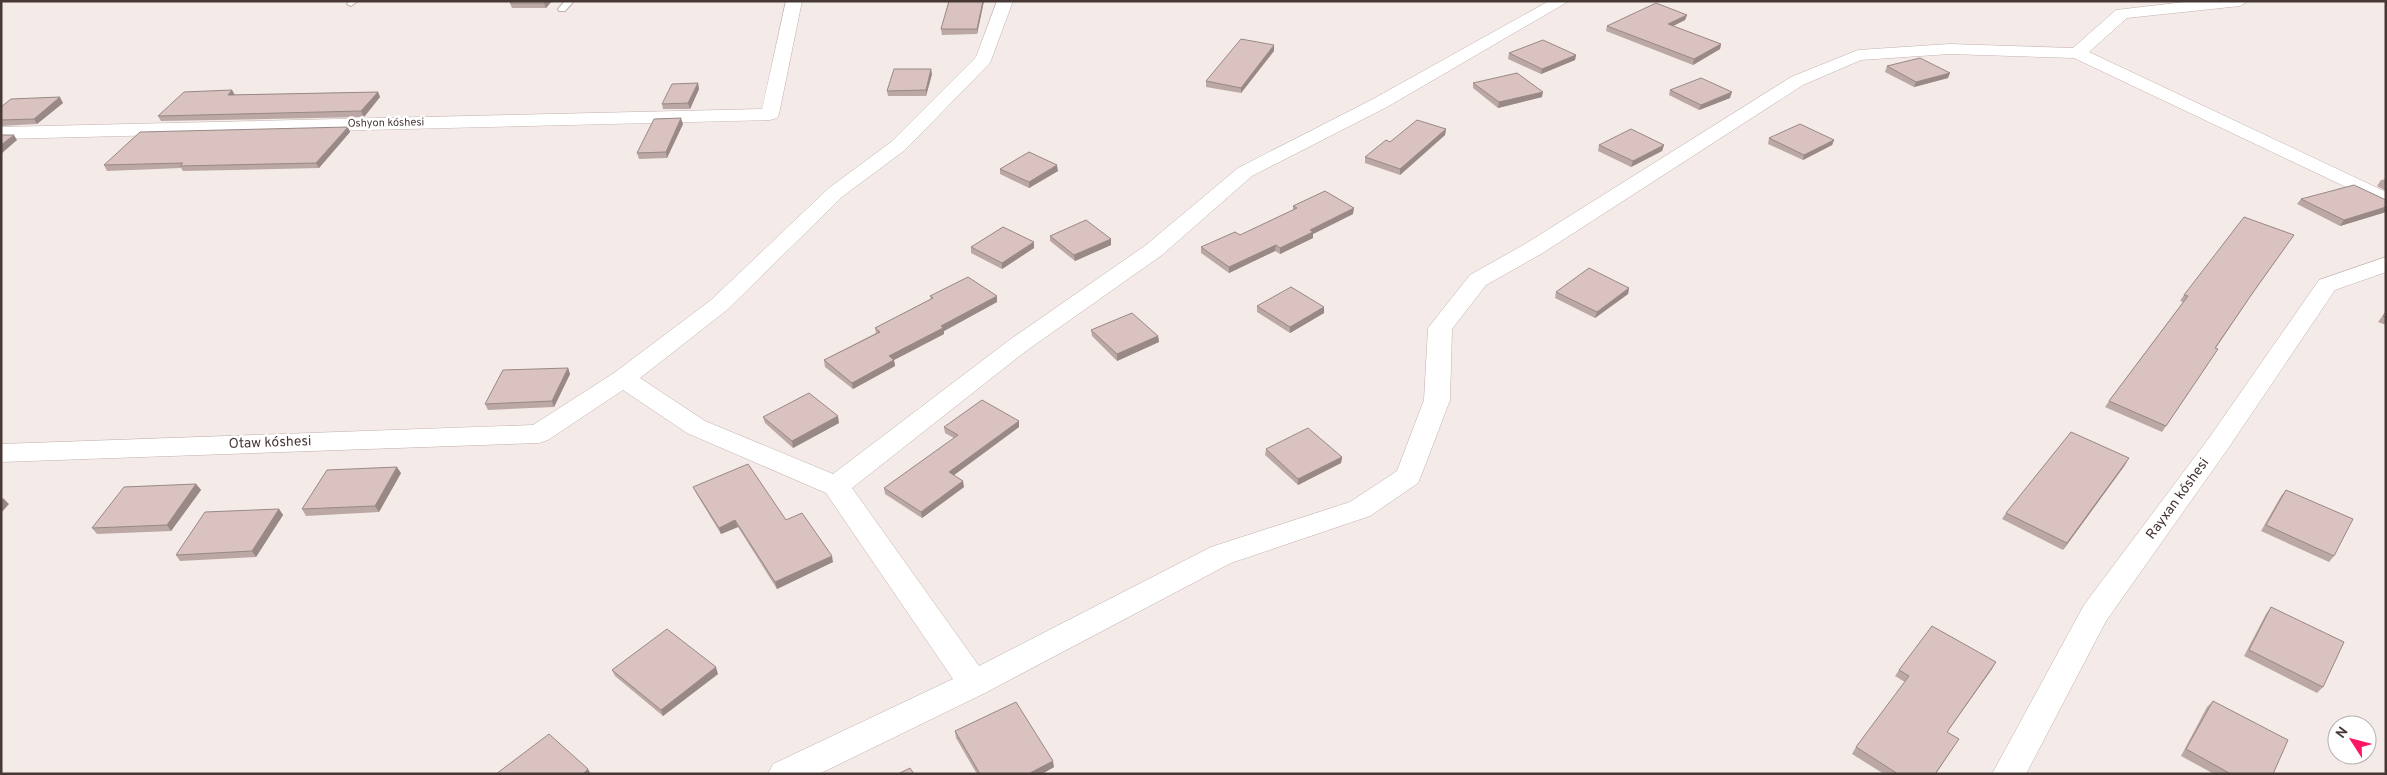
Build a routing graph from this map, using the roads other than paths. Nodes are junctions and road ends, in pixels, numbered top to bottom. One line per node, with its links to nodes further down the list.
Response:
1 (570, 1): 6 (lane)
2 (794, 1): 8 (street, Oshyon kóshesi)
3 (1005, 1): 11 (street)
4 (1561, 1): 13 (street)
5 (2240, 1): 7 (street)
6 (562, 9)
7 (2077, 53): 9 (street); 14 (street)
8 (1, 133)
9 (2386, 200)
10 (2386, 264): 16 (street, Rayxan kóshesi)
11 (623, 379): 12 (street, Otaw kóshesi); 13 (street)
12 (1, 453)
13 (836, 486): 14 (street)
14 (974, 684): 15 (street)
15 (785, 774)
16 (2009, 774)

